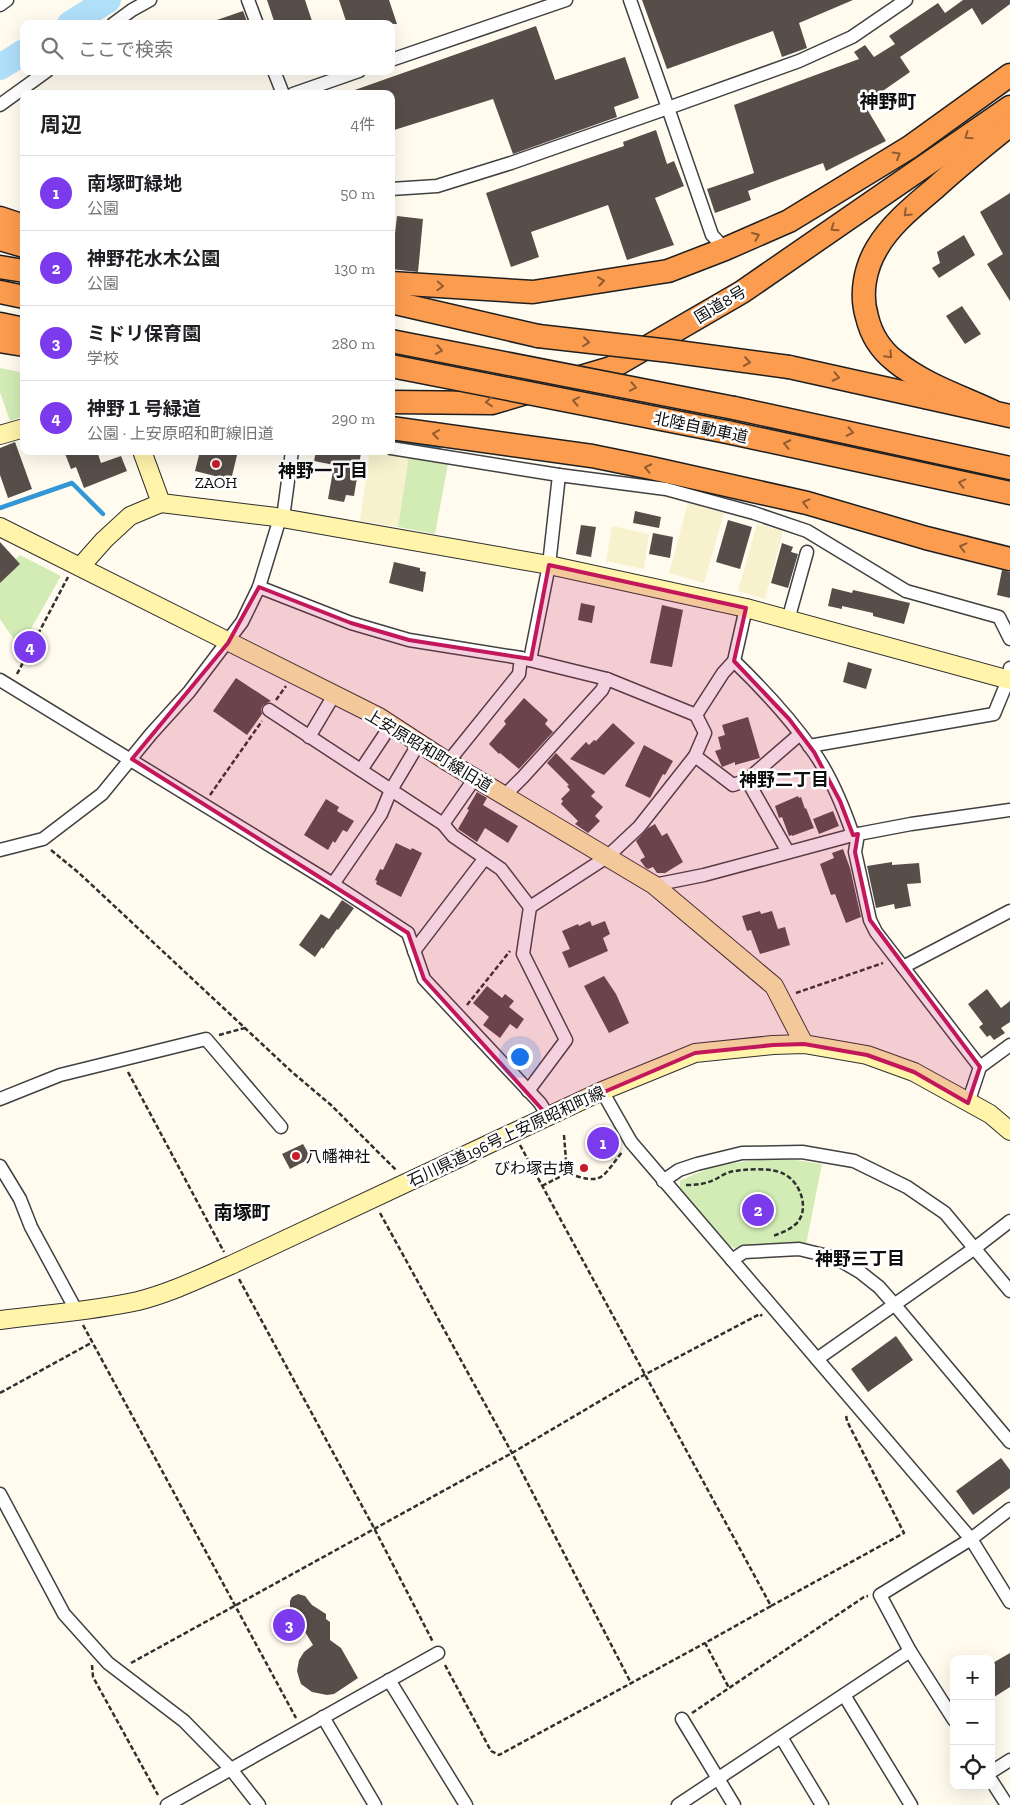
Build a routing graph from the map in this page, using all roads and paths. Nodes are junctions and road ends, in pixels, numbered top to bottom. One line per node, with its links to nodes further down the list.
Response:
1 (7, 0): 7 (street)
2 (150, 0): 8 (street)
3 (248, 0): 9 (street)
4 (566, 0): 10 (street)
5 (630, 0): 22 (street)
6 (906, 0): 22 (street)
7 (0, 5)
8 (118, 20)
9 (256, 20)
10 (395, 59)
11 (41, 75): 16 (street)
12 (276, 75): 17 (street)
13 (348, 75): 18 (street)
14 (1010, 76): 31 (highway, one-way to 14)
15 (20, 90): 19 (street)
16 (21, 90)
17 (281, 90)
18 (304, 90)
19 (4, 102): 20 (street)
20 (20, 103)
21 (1010, 106): 46 (highway, 国道8号, one-way to 46)
22 (668, 108): 24 (street); 31 (street)
23 (1010, 124): 47 (highway, one-way to 47)
24 (395, 189)
25 (0, 218): 26 (highway)
26 (20, 225)
27 (0, 234): 28 (highway)
28 (20, 236)
29 (0, 239): 30 (highway)
30 (20, 245)
31 (725, 249): 34 (highway, one-way to 31)
32 (0, 267): 33 (highway)
33 (20, 270)
34 (395, 284)
35 (0, 292): 36 (highway)
36 (20, 296)
37 (395, 303): 41 (highway)
38 (395, 317): 41 (highway)
39 (0, 324): 40 (highway)
40 (20, 328)
41 (538, 336): 47 (highway, one-way to 47, bridge)
42 (0, 341): 44 (highway)
43 (395, 342): 55 (highway, 北陸自動車道, one-way to 55, bridge)
44 (20, 344)
45 (395, 367): 57 (highway, 北陸自動車道, one-way to 45, bridge)
46 (395, 402)
47 (1001, 413)
48 (20, 429): 50 (street)
49 (395, 429): 62 (highway, one-way to 49)
50 (0, 436)
51 (395, 449): 56 (street)
52 (143, 455): 58 (street)
53 (287, 455): 59 (street)
54 (291, 455): 59 (street)
55 (1010, 468)
56 (559, 476): 64 (street); 68 (street)
57 (1010, 493)
58 (161, 503): 59 (street); 63 (street)
59 (280, 518): 64 (street); 65 (street)
60 (0, 527): 63 (street, 上安原昭和町線旧道)
61 (808, 552): 67 (street)
62 (1010, 559)
63 (78, 565): 69 (street, 上安原昭和町線旧道); 75 (path)
64 (549, 565): 66 (street); 70 (street)
65 (259, 587): 69 (street); 70 (street)
66 (746, 608): 67 (street); 71 (street)
67 (788, 620): 73 (street)
68 (1010, 639)
69 (228, 643): 72 (street, 上安原昭和町線旧道); 85 (street)
70 (526, 659): 74 (street); 86 (street)
71 (734, 661): 78 (street); 80 (street)
72 (294, 675): 76 (street, 上安原昭和町線旧道); 77 (path)
73 (1009, 676): 83 (street)
74 (608, 679): 78 (street); 91 (street)
75 (5, 684): 85 (street)
76 (334, 695): 79 (street, 上安原昭和町線旧道); 81 (street)
77 (269, 710): 81 (street); 92 (path)
78 (696, 715): 84 (street)
79 (391, 725): 82 (street, 上安原昭和町線旧道); 87 (street)
80 (800, 734): 83 (street); 89 (street)
81 (310, 737): 87 (street)
82 (419, 743): 86 (street, 上安原昭和町線旧道); 90 (street)
83 (809, 746): 95 (street)
84 (695, 756): 89 (street); 99 (street)
85 (132, 760): 92 (street); 96 (street)
86 (448, 762): 88 (street, 上安原昭和町線旧道)
87 (361, 770): 90 (street)
88 (475, 778): 91 (street, 上安原昭和町線旧道); 94 (street)
89 (747, 780): 98 (street)
90 (391, 790): 94 (street); 101 (street)
91 (504, 796): 99 (street, 上安原昭和町線旧道)
92 (204, 804): 101 (street)
93 (1010, 810): 95 (street)
94 (443, 824): 100 (street)
95 (856, 835): 98 (street); 107 (street)
96 (43, 839): 97 (street); 110 (path)
97 (0, 850)
98 (788, 852): 102 (street)
99 (607, 857): 102 (street, 上安原昭和町線旧道); 103 (street)
100 (485, 858): 103 (street); 106 (street)
101 (333, 884): 106 (street)
102 (654, 885): 108 (street, 上安原昭和町線旧道)
103 (530, 907): 105 (street)
104 (1010, 911): 107 (street)
105 (524, 948): 109 (path); 116 (street)
106 (414, 950): 109 (street)
107 (900, 963): 108 (path); 115 (street)
108 (780, 998): 112 (street, 上安原昭和町線旧道)
109 (458, 1016): 116 (street)
110 (245, 1028): 111 (path); 129 (path)
111 (206, 1040): 114 (street); 121 (street)
112 (804, 1044): 117 (street, 石川県道196号上安原昭和町線); 119 (street, 石川県道196号上安原昭和町線)
113 (1010, 1045): 115 (street)
114 (121, 1060): 118 (street); 137 (path)
115 (980, 1067): 119 (street)
116 (528, 1091): 120 (street)
117 (602, 1091): 120 (street, 石川県道196号上安原昭和町線); 125 (street)
118 (0, 1099)
119 (968, 1103): 122 (street, 石川県道196号上安原昭和町線)
120 (548, 1116): 123 (street, 石川県道196号上安原昭和町線)
121 (281, 1127)
122 (1010, 1131)
123 (514, 1133): 129 (street, 石川県道196号上安原昭和町線); 131 (path)
124 (564, 1135): 127 (path)
125 (631, 1142): 127 (path); 128 (street)
126 (0, 1166): 140 (street)
127 (567, 1173): 131 (path)
128 (663, 1181): 134 (street); 136 (street)
129 (408, 1182): 132 (street, 石川県道196号上安原昭和町線)
130 (681, 1185): 135 (path)
131 (542, 1186): 145 (path)
132 (372, 1199): 137 (street, 石川県道196号上安原昭和町線); 149 (path)
133 (1010, 1221): 134 (street)
134 (975, 1248): 138 (street); 139 (street)
135 (765, 1252): 136 (street); 139 (street)
136 (732, 1260): 144 (street)
137 (231, 1265): 140 (street, 石川県道196号上安原昭和町線); 152 (path)
138 (1010, 1291)
139 (894, 1304): 144 (street); 148 (street)
140 (76, 1310): 141 (street, 石川県道196号上安原昭和町線); 143 (path)
141 (0, 1320)
142 (766, 1321): 145 (path)
143 (91, 1343): 146 (path); 156 (path)
144 (817, 1359): 153 (street)
145 (644, 1375): 149 (path); 157 (path)
146 (0, 1393)
147 (846, 1412): 157 (path)
148 (1010, 1442)
149 (512, 1453): 152 (path); 164 (path)
150 (0, 1494): 158 (street)
151 (1010, 1509): 153 (street)
152 (374, 1528): 156 (path); 161 (path)
153 (971, 1539): 154 (street); 155 (street)
154 (880, 1595): 160 (street); 165 (path)
155 (1010, 1602)
156 (236, 1606): 162 (path); 170 (path)
157 (771, 1606): 159 (path)
158 (90, 1643): 162 (street); 177 (path)
159 (705, 1643): 164 (path); 165 (path)
160 (910, 1651): 166 (street); 167 (street)
161 (438, 1653): 163 (street); 164 (path)
162 (118, 1670): 173 (street)
163 (389, 1680): 168 (street); 180 (street)
164 (632, 1683)
165 (729, 1688): 169 (path)
166 (844, 1695): 171 (street); 184 (street)
167 (950, 1714)
168 (323, 1717): 170 (street); 179 (street)
169 (682, 1719): 175 (street)
170 (302, 1728): 173 (street)
171 (781, 1737): 175 (street); 183 (street)
172 (1010, 1760): 174 (street)
173 (230, 1768): 177 (street); 178 (street)
174 (995, 1769)
175 (718, 1779): 181 (street); 182 (street)
176 (995, 1786): 185 (street)
177 (163, 1801)
178 (258, 1805)
179 (375, 1805)
180 (466, 1805)
181 (678, 1805)
182 (734, 1805)
183 (822, 1805)
184 (911, 1805)
185 (1007, 1805)

